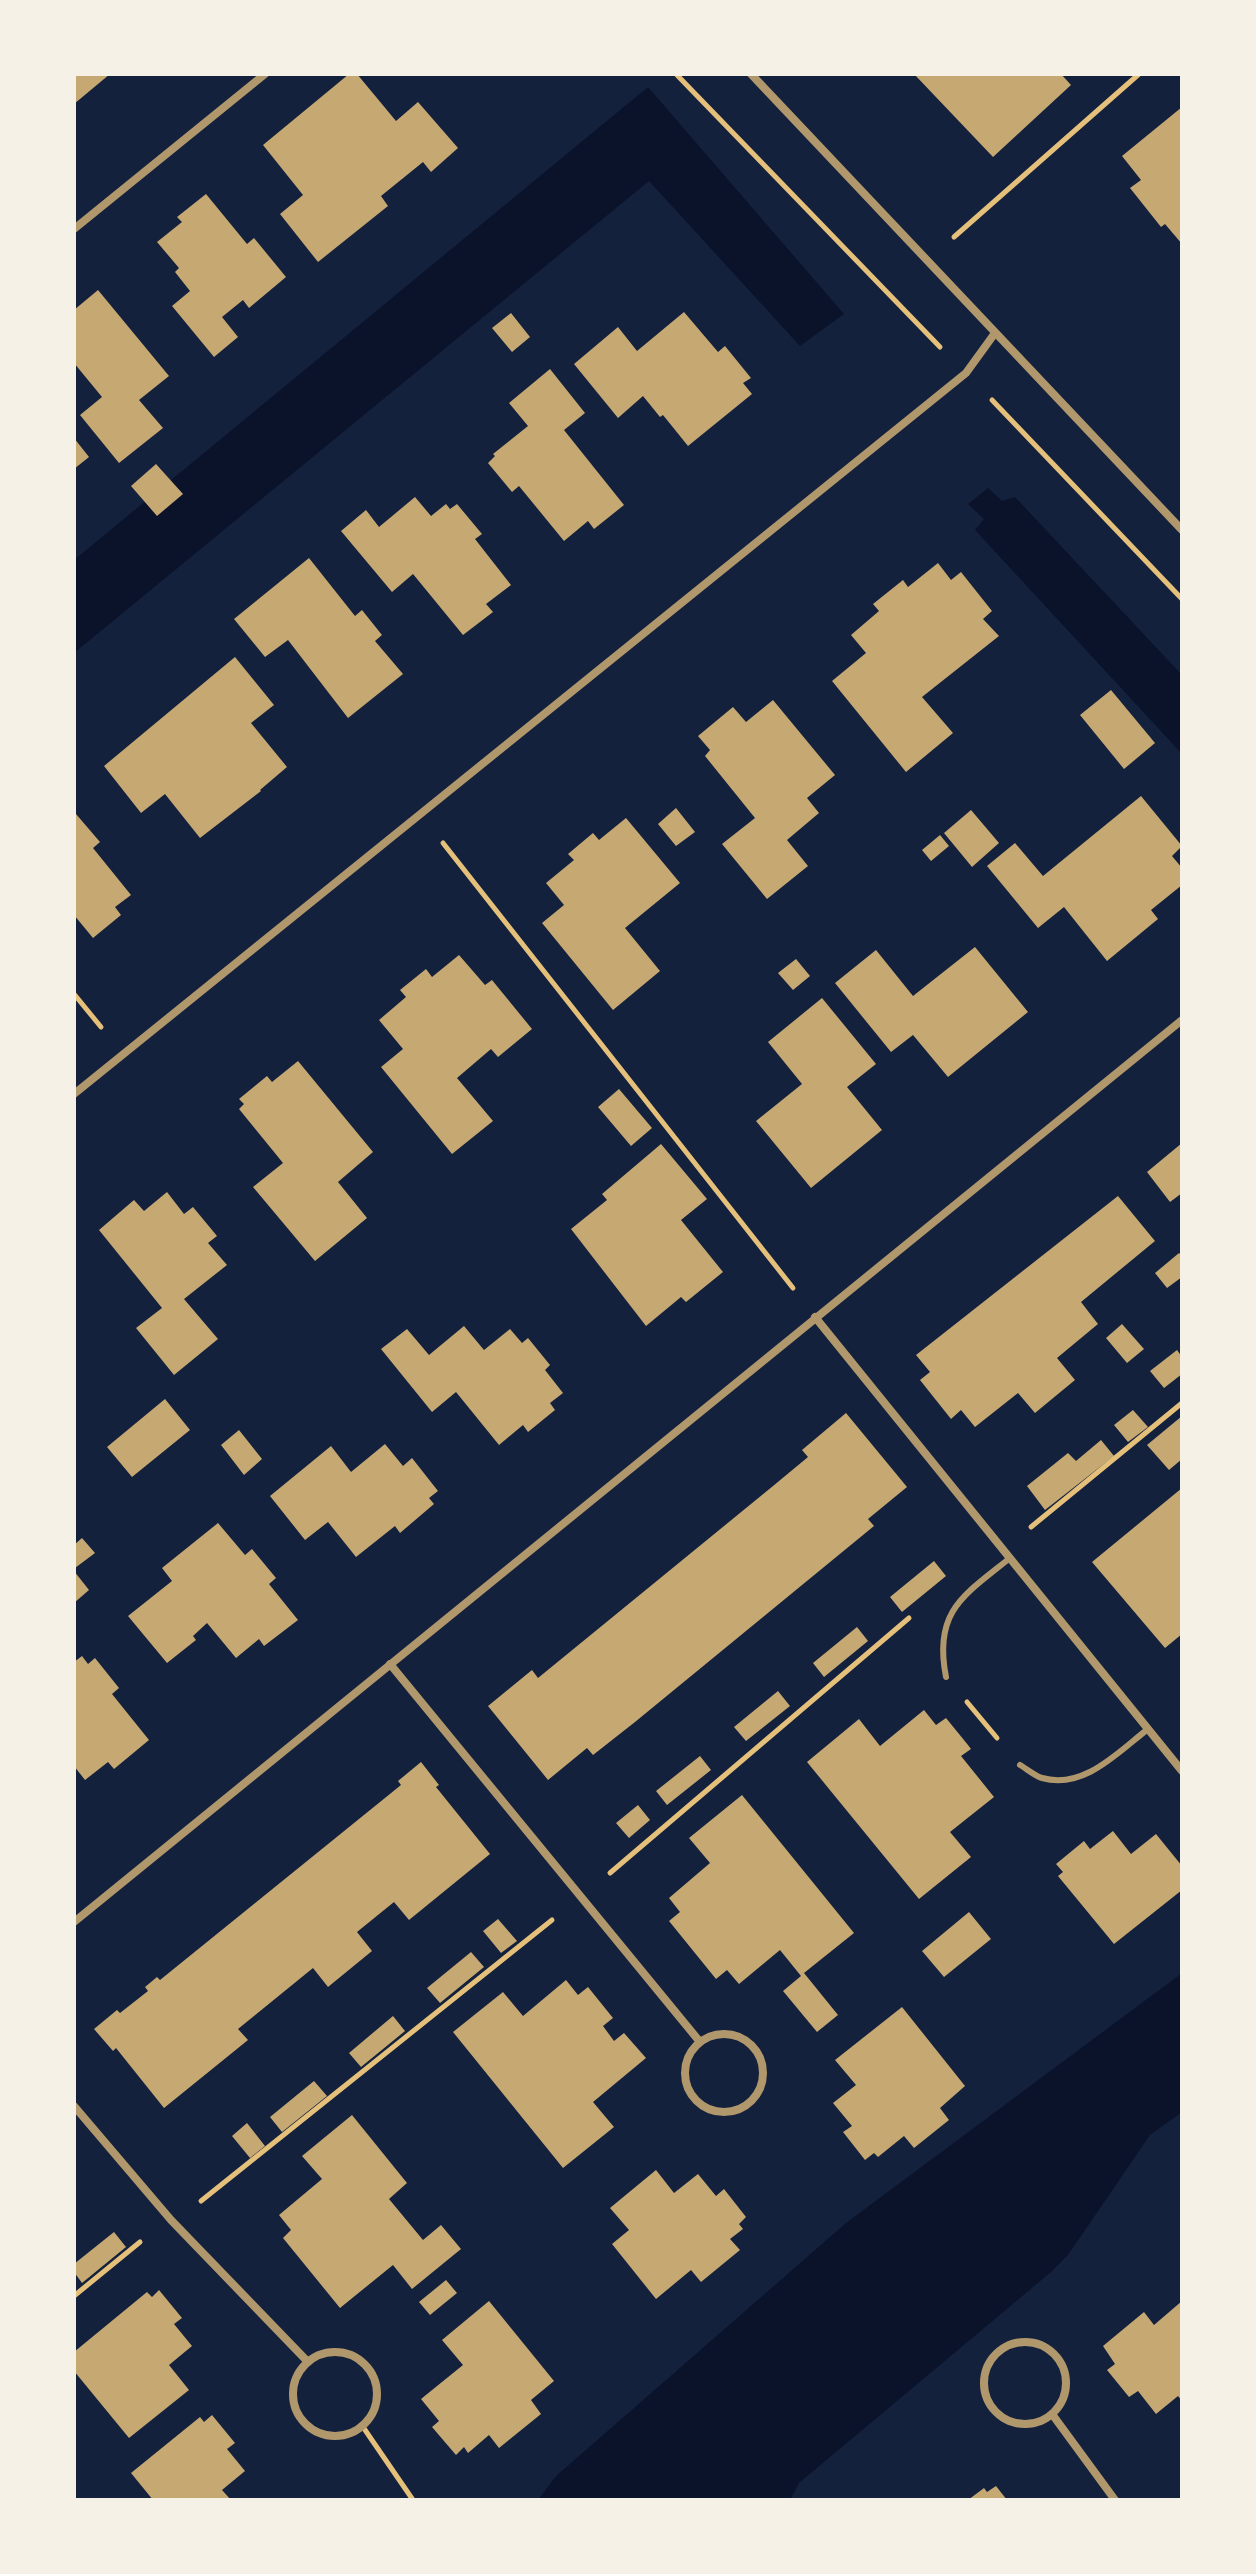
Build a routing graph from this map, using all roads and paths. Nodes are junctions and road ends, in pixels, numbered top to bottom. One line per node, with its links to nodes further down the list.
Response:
1 (265, 74): 5 (street)
2 (676, 74): 8 (path)
3 (751, 74): 6 (street)
4 (1139, 74): 6 (path)
5 (74, 229)
6 (926, 262): 7 (street)
7 (995, 333): 8 (street); 9 (street)
8 (966, 373): 10 (path); 11 (street)
9 (1182, 530)
10 (1182, 599)
11 (420, 814): 13 (street); 14 (path)
12 (1182, 1020): 14 (street)
13 (74, 1094)
14 (815, 1317): 16 (street); 19 (street)
15 (1182, 1403): 16 (path)
16 (998, 1542): 17 (street)
17 (1010, 1558): 20 (lane); 21 (street)
18 (914, 1613): 24 (path)
19 (390, 1664): 24 (street); 25 (street)
20 (946, 1677): 22 (path)
21 (1148, 1729): 22 (lane); 23 (street)
22 (1020, 1765)
23 (1182, 1771)
24 (581, 1898): 26 (street); 28 (path)
25 (74, 1922)
26 (700, 2042): 26 (street)
27 (74, 2106): 28 (street)
28 (171, 2220): 29 (path); 30 (street)
29 (74, 2296)
30 (308, 2362): 32 (street); 32 (street)
31 (1052, 2414): 31 (street); 34 (street)
32 (363, 2427): 33 (path)
33 (413, 2500)
34 (1115, 2500)

